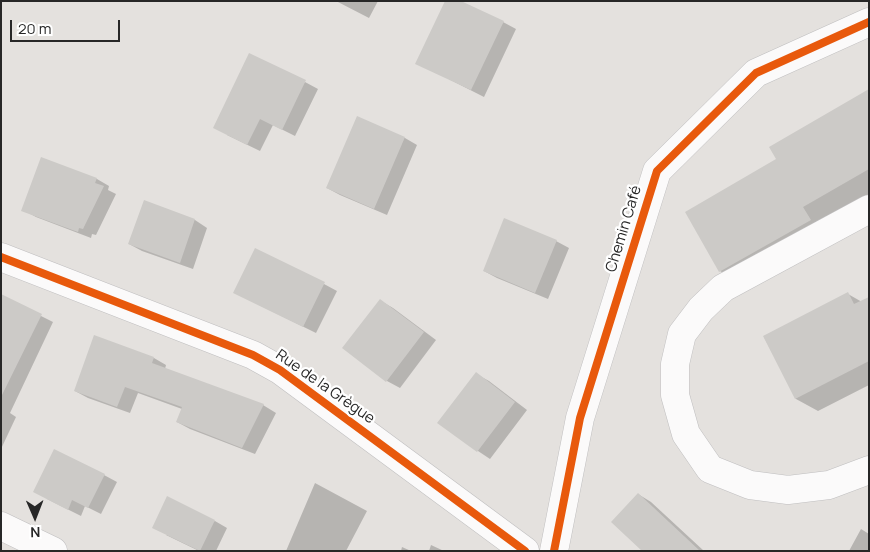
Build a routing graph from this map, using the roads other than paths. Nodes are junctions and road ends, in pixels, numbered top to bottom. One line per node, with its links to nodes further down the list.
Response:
1 (869, 22): 8 (street, Chemin Café)
2 (869, 209): 4 (street)
3 (1, 257): 7 (street, Rue de la Grègue)
4 (869, 470)
5 (1, 526): 6 (street)
6 (53, 551)
7 (525, 551)
8 (554, 551)

